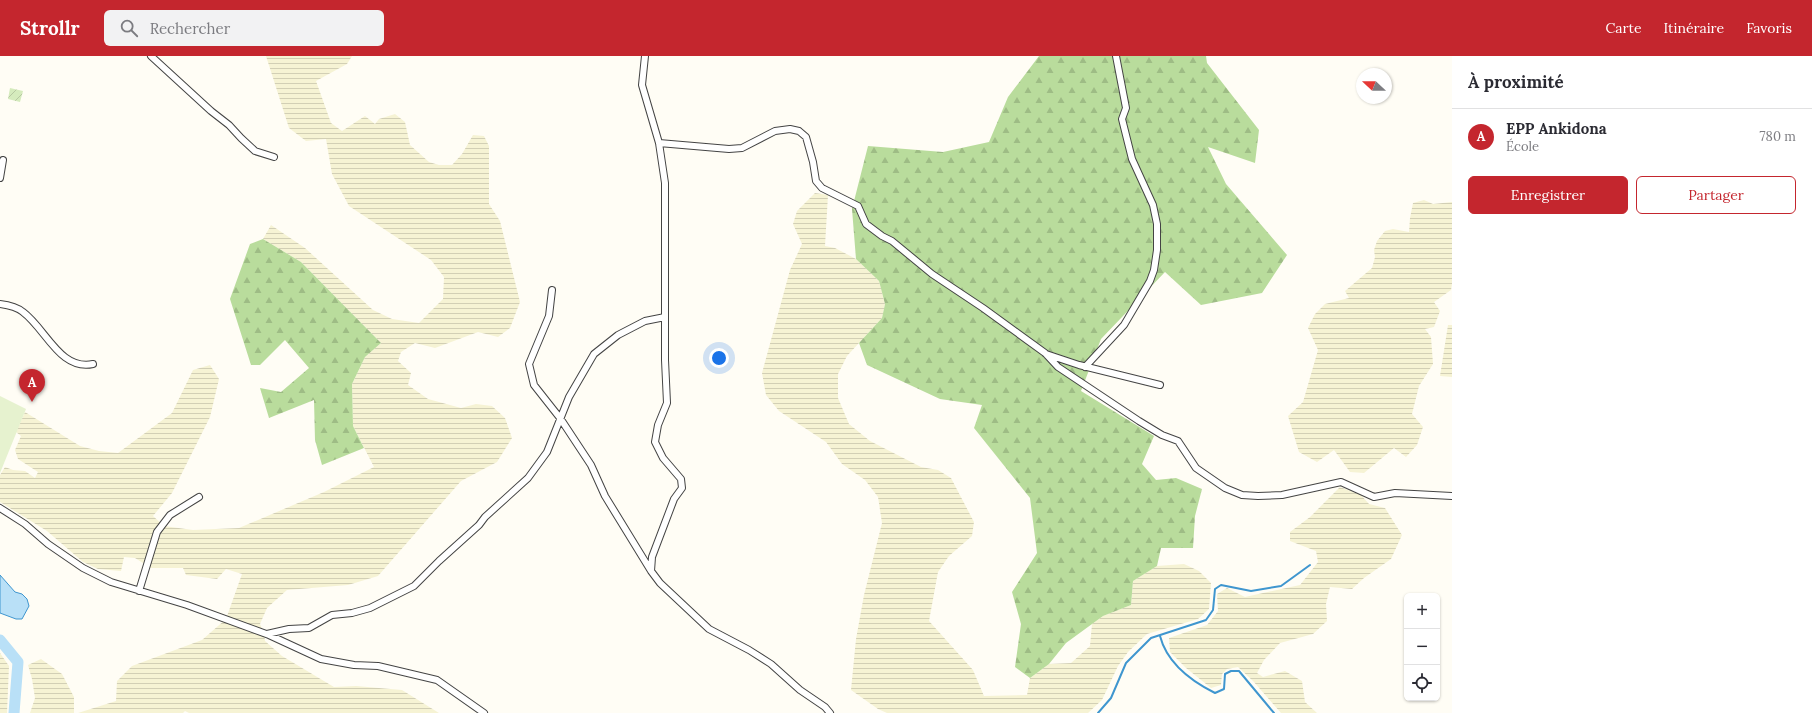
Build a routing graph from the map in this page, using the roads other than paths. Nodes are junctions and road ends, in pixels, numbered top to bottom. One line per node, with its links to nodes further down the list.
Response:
1 (152, 56): 5 (street)
2 (645, 56): 4 (street)
3 (1116, 56): 13 (street)
4 (659, 143): 10 (street); 11 (street)
5 (274, 157)
6 (3, 160): 7 (street)
7 (0, 178)
8 (552, 290): 15 (street)
9 (0, 304): 12 (street)
10 (665, 317): 15 (street); 19 (street)
11 (1045, 353): 13 (street); 16 (street)
12 (93, 364)
13 (1085, 367): 14 (street)
14 (1160, 386)
15 (560, 418): 19 (street); 21 (street)
16 (1452, 496)
17 (199, 497): 20 (street)
18 (0, 508): 20 (street)
19 (651, 571): 23 (street)
20 (139, 591): 21 (street)
21 (267, 634): 22 (street)
22 (484, 713)
23 (830, 713)

